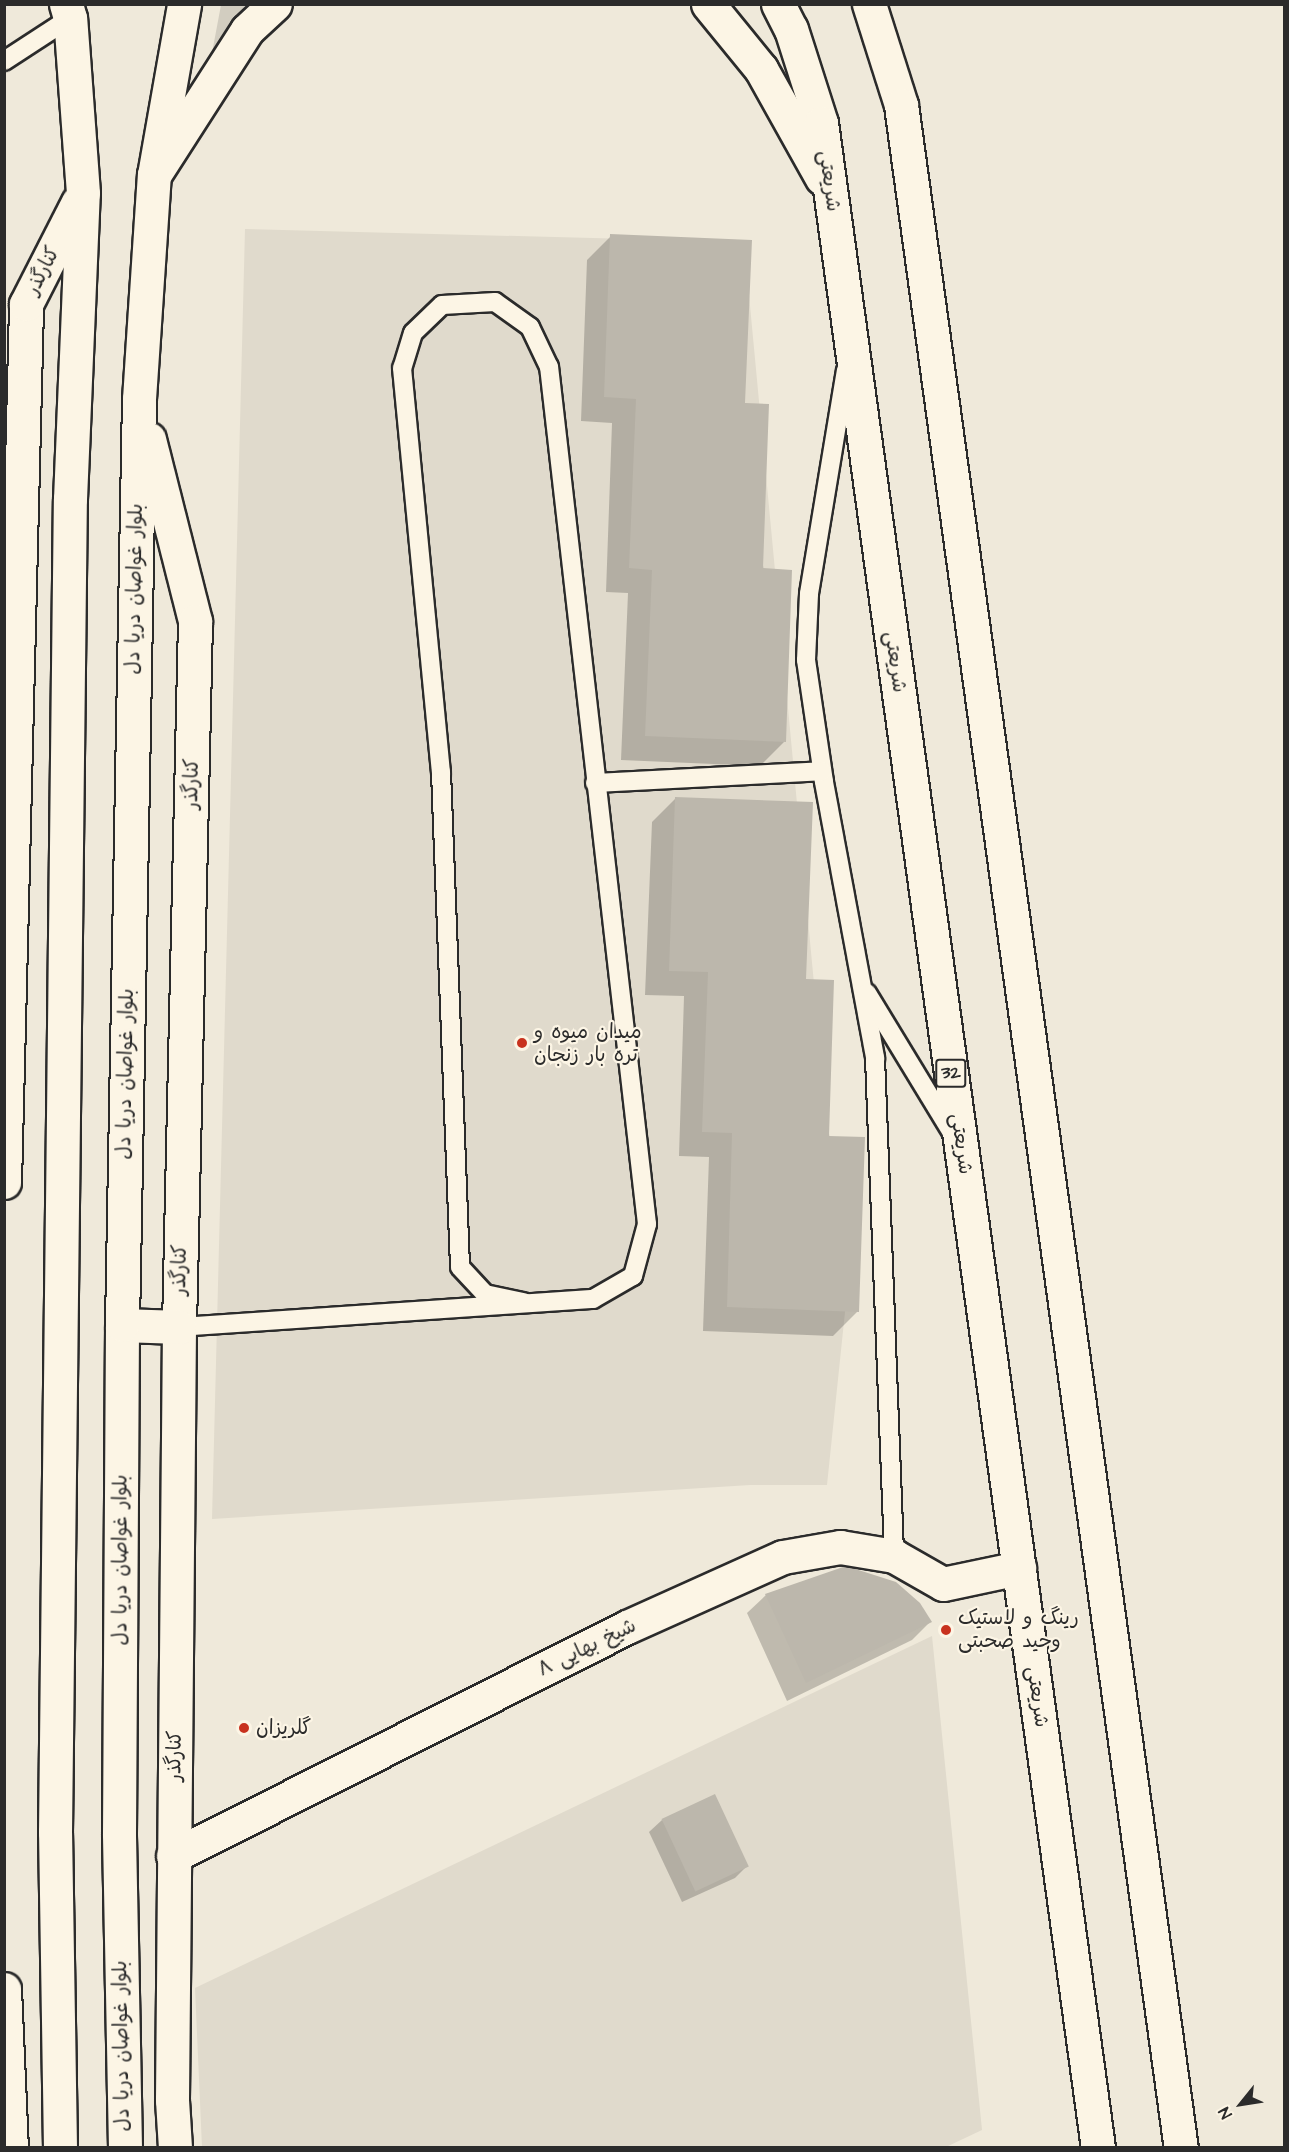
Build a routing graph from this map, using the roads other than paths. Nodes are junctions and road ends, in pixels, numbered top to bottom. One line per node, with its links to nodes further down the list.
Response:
1 (183, 4): 8 (main road, بلوار غواصان دریا دل)
2 (275, 4): 8 (main road)
3 (708, 4): 10 (main road)
4 (778, 4): 10 (main road, شریعتی / 32)
5 (869, 4): 30 (main road)
6 (71, 9): 7 (lane); 9 (main road)
7 (4, 61)
8 (154, 175): 12 (main road, بلوار غواصان دریا دل)
9 (83, 193): 17 (main road, کنارگذر); 27 (main road)
10 (831, 195): 11 (main road, شریعتی / 32)
11 (851, 342): 13 (lane); 16 (main road, شریعتی / 32)
12 (139, 399): 19 (main road, بلوار غواصان دریا دل); 20 (main road, کنارگذر)
13 (822, 771): 14 (lane); 15 (lane)
14 (595, 783): 18 (lane); 18 (lane)
15 (861, 984): 16 (lane); 21 (lane)
16 (961, 1147): 22 (main road, شریعتی / 32)
17 (4, 1182)
18 (524, 1302): 20 (lane)
19 (122, 1325): 20 (main road); 28 (main road, بلوار غواصان دریا دل)
20 (179, 1327): 23 (main road, کنارگذر)
21 (894, 1557): 22 (main road, شیخ بهایی ۸); 23 (main road, شیخ بهایی ۸)
22 (1019, 1568): 25 (main road, شریعتی / 32)
23 (174, 1856): 29 (main road, کنارگذر)
24 (4, 1989): 26 (main road)
25 (1096, 2147)
26 (11, 2148)
27 (60, 2148)
28 (124, 2148)
29 (175, 2148)
30 (1181, 2148)

